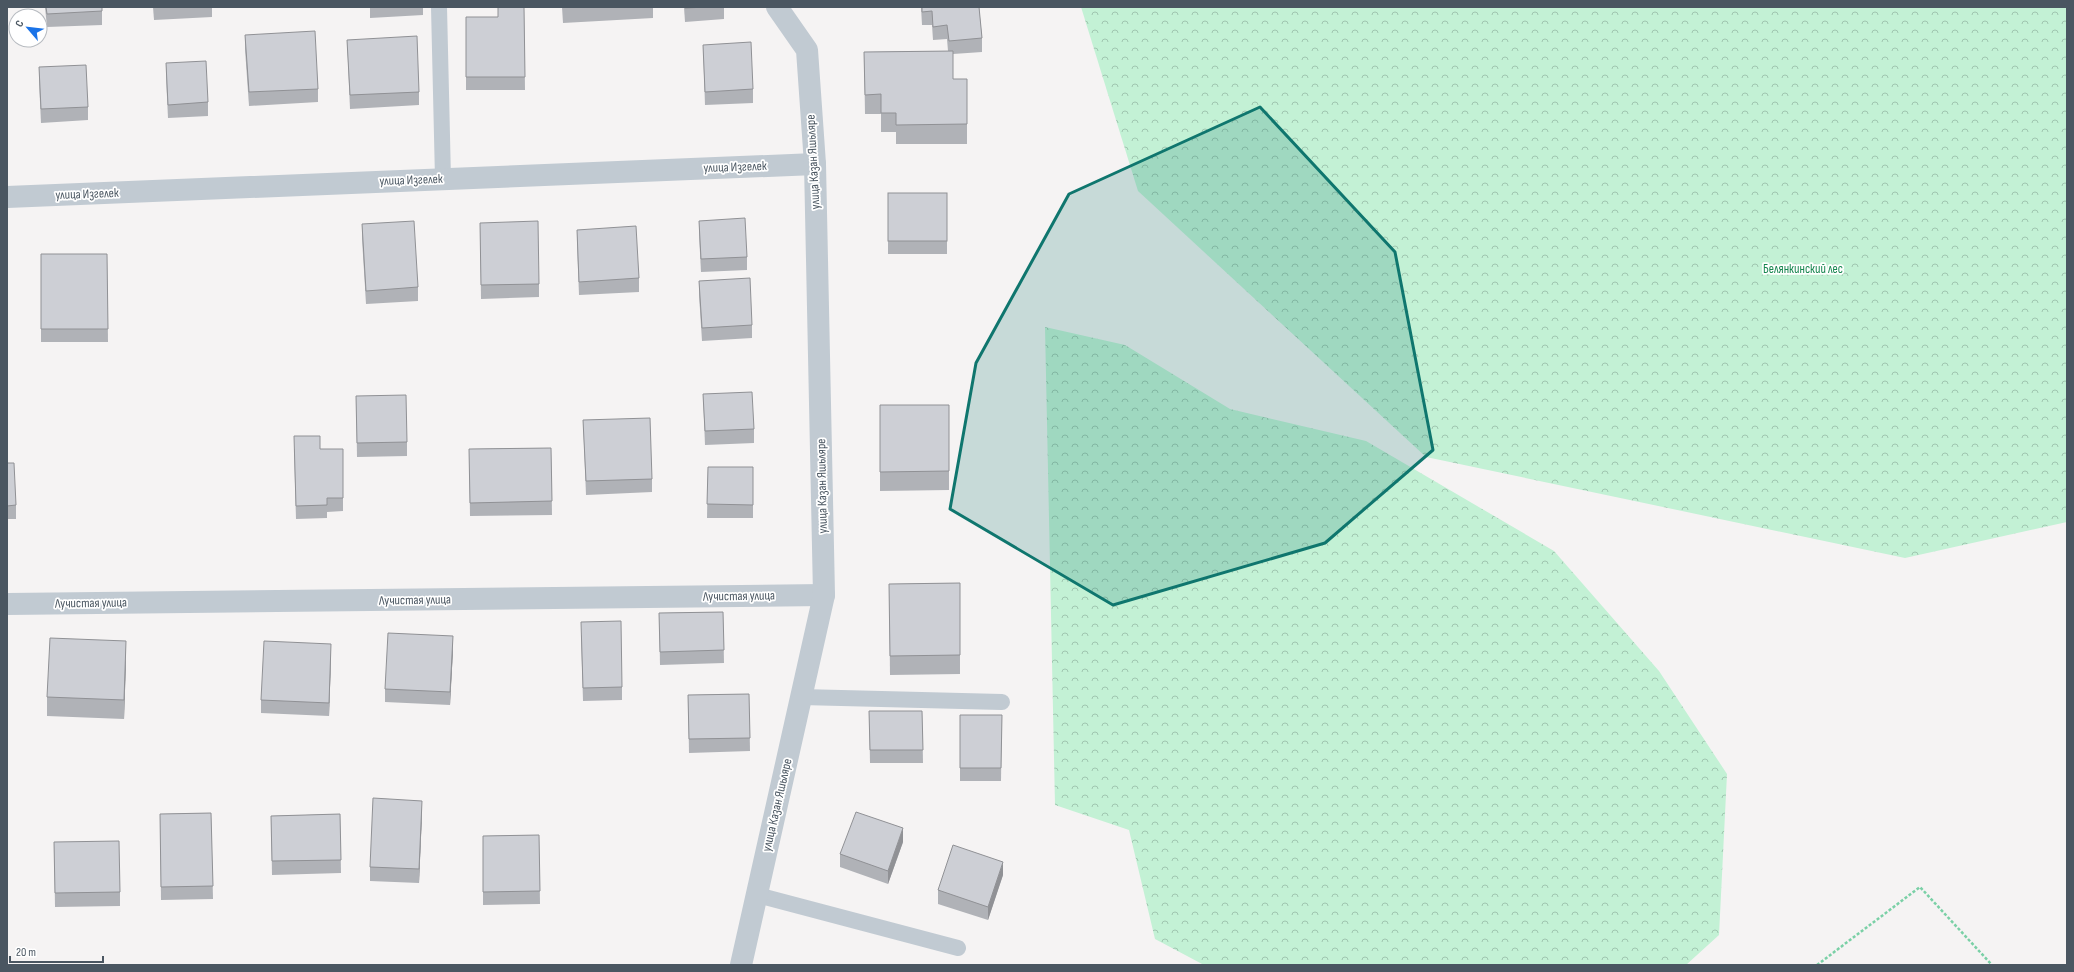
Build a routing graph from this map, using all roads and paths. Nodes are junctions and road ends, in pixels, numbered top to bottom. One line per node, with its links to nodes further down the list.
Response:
1 (439, 7): 4 (lane)
2 (777, 7): 3 (street, улица Казан Яшьляре)
3 (815, 164): 4 (street, улица Изгелек); 6 (street, улица Казан Яшьляре)
4 (443, 179): 5 (street, улица Изгелек)
5 (7, 197)
6 (824, 595): 7 (street, Лучистая улица); 8 (street, улица Казан Яшьляре)
7 (7, 604)
8 (801, 697): 9 (lane); 10 (street, улица Казан Яшьляре)
9 (1002, 702)
10 (756, 895): 11 (lane); 12 (street, улица Казан Яшьляре)
11 (958, 948)
12 (741, 965)
13 (1817, 965): 14 (path)
14 (1992, 965)

